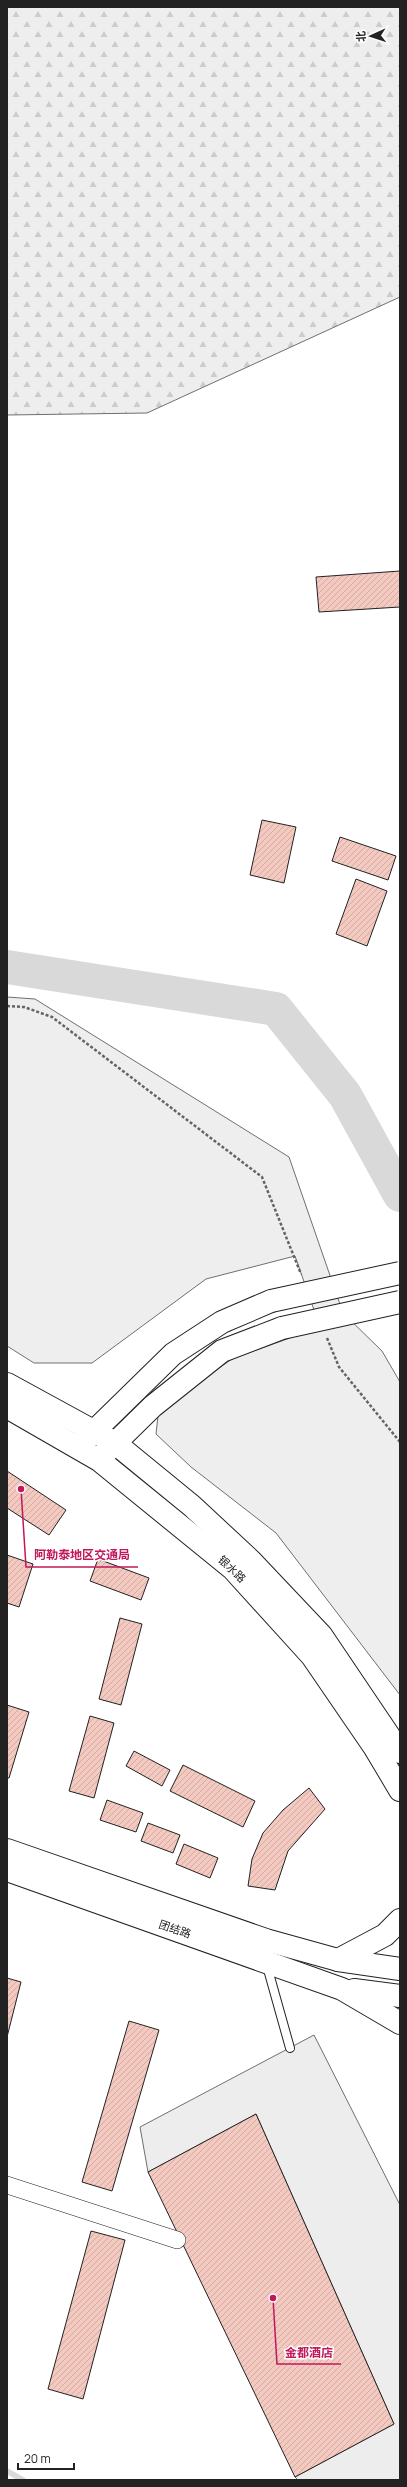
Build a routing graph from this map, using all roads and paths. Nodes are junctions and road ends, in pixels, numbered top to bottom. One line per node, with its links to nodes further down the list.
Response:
1 (7, 1006): 3 (path)
2 (400, 1272): 8 (main road, bridge)
3 (304, 1280)
4 (400, 1302): 10 (main road, bridge)
5 (325, 1331): 9 (path)
6 (7, 1384): 8 (main road, 银水路)
7 (7, 1408): 11 (main road, 银水路)
8 (94, 1432): 10 (main road, 银水路); 11 (main road)
9 (400, 1442)
10 (116, 1443): 12 (main road); 13 (main road, 银水路)
11 (77, 1448): 12 (main road, 银水路)
12 (99, 1460): 14 (main road, 银水路)
13 (400, 1752)
14 (400, 1790)
15 (7, 1850): 18 (main road, 团结路)
16 (7, 1870): 19 (main road, 团结路)
17 (400, 1920): 18 (main road)
18 (338, 1960): 20 (main road, 团结路)
19 (266, 1961): 21 (main road, 团结路); 24 (lane)
20 (400, 1969)
21 (342, 1989): 22 (main road); 23 (main road)
22 (400, 1996)
23 (400, 2023)
24 (290, 2048)
25 (7, 2185): 26 (street)
26 (177, 2240)

